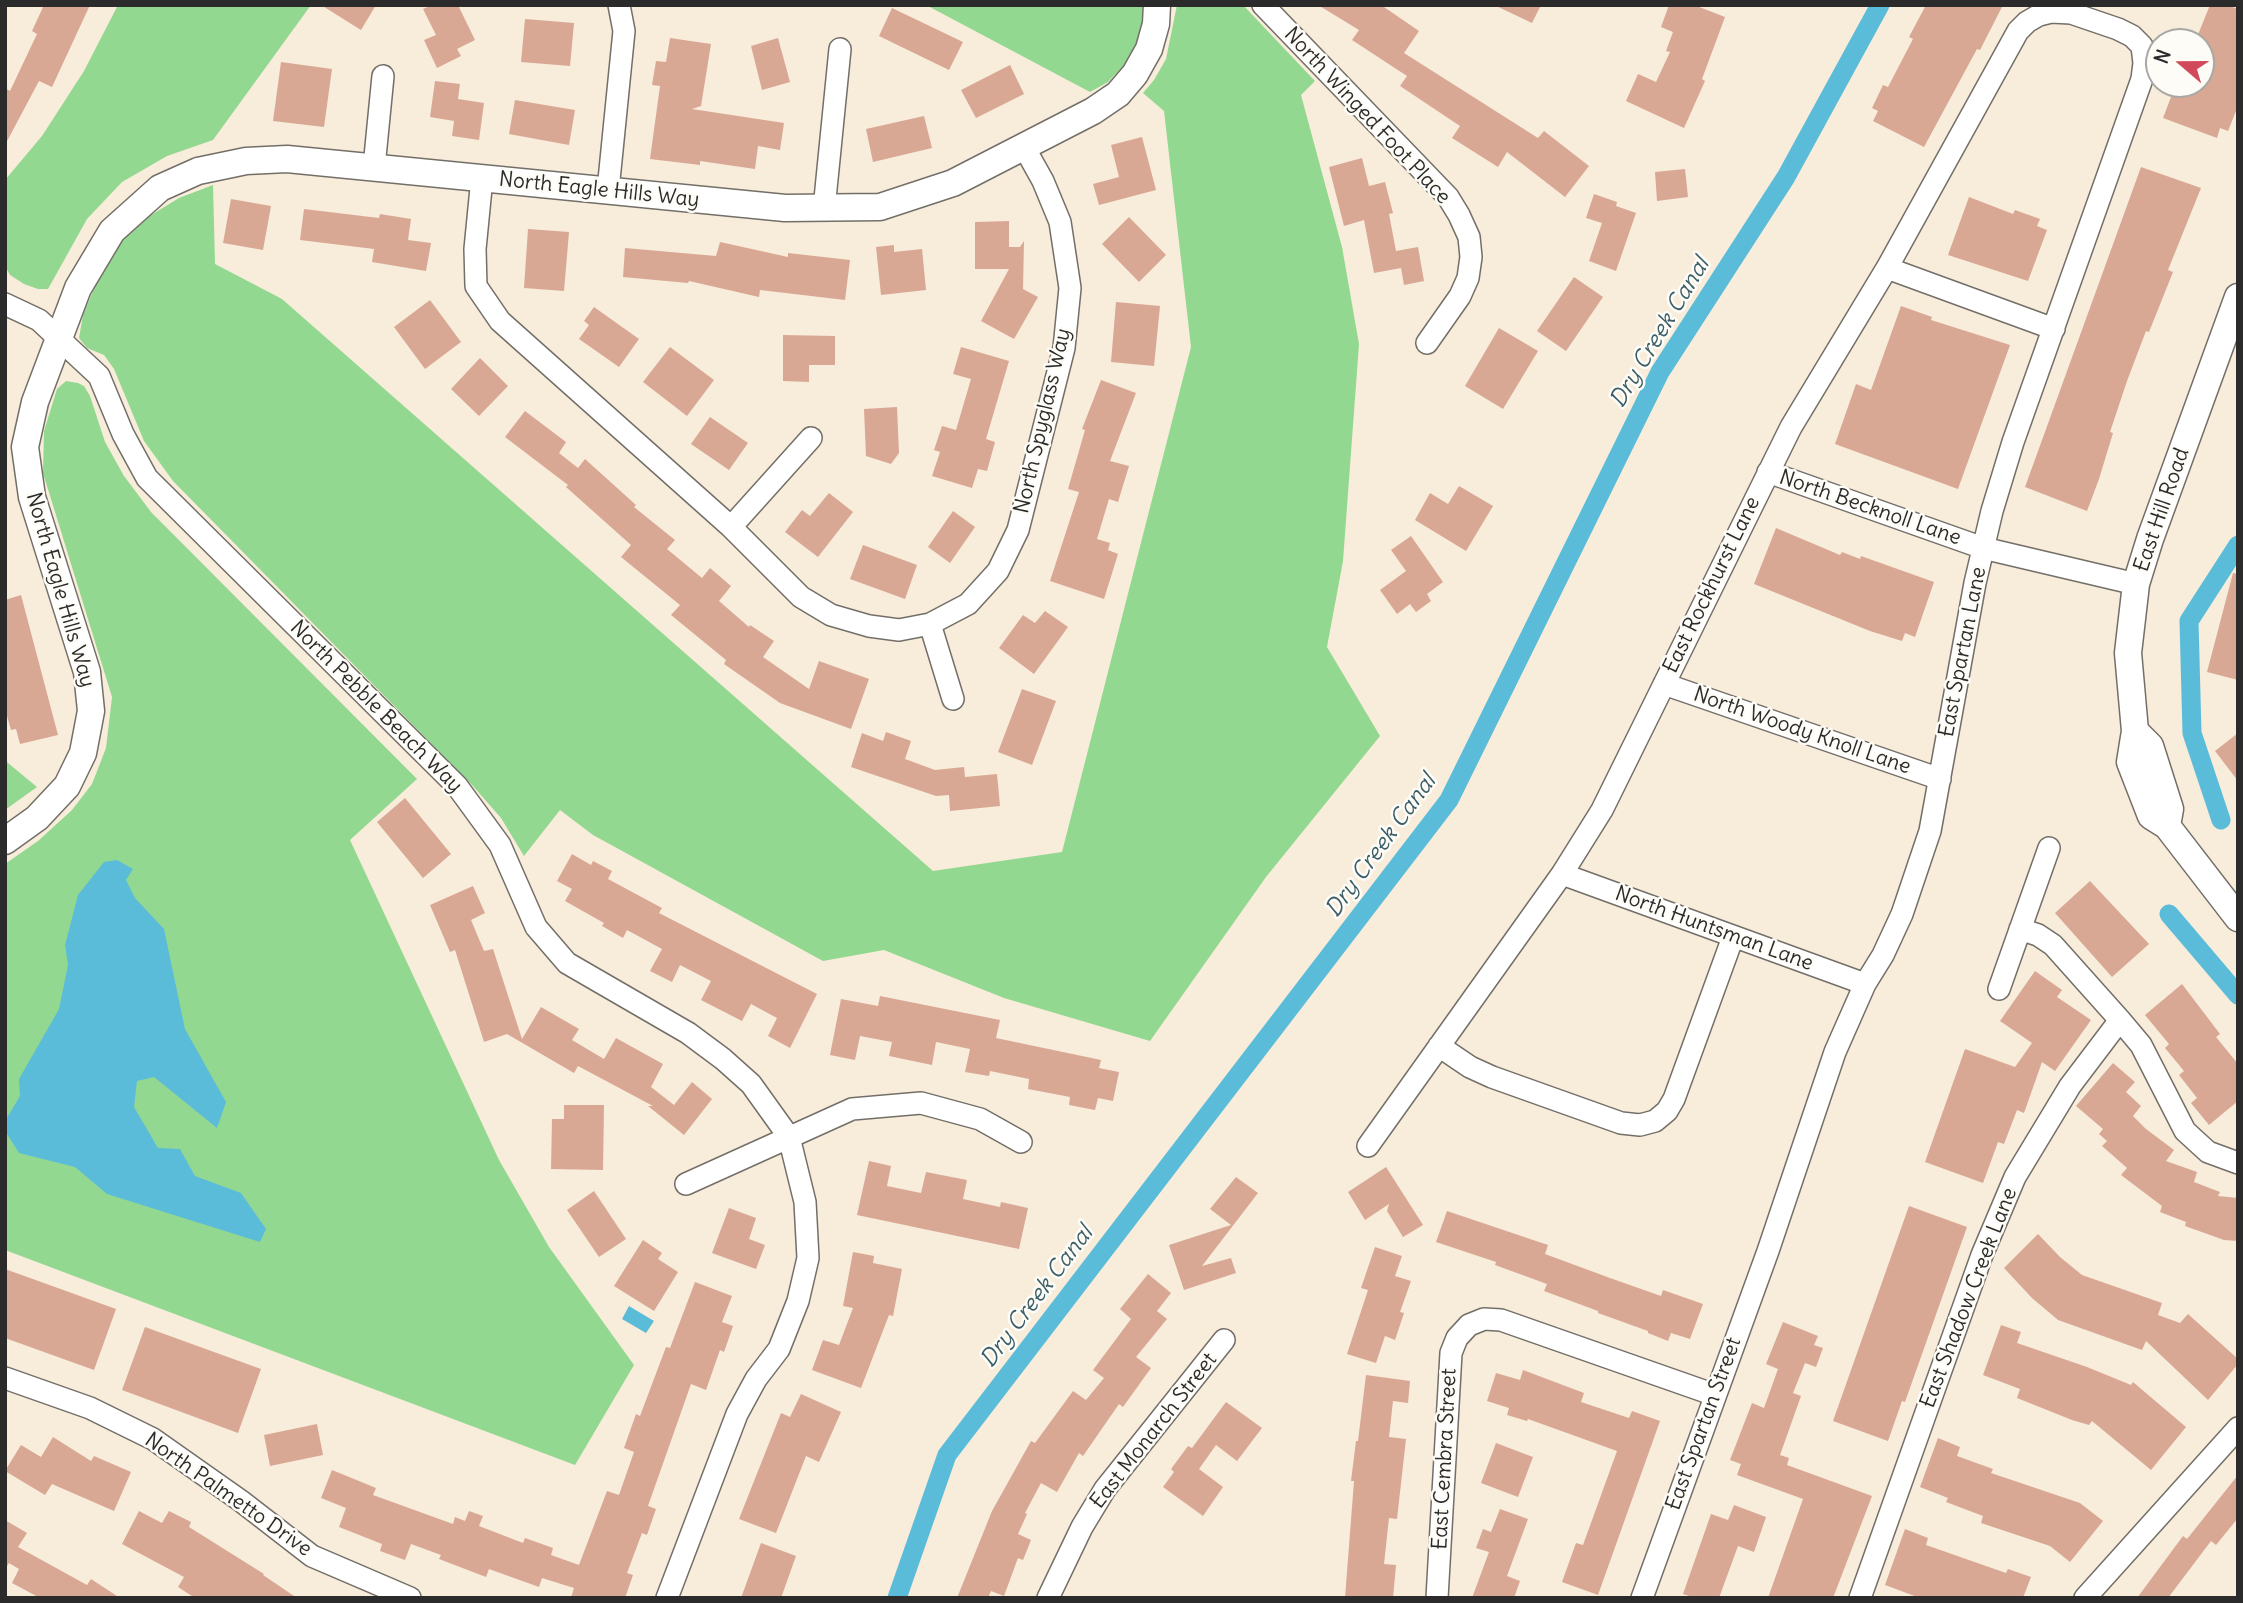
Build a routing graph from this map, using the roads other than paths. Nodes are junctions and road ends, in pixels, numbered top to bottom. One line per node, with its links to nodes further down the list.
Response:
1 (619, 5): 10 (street)
2 (1157, 5): 7 (street, North Eagle Hills Way)
3 (1263, 5): 17 (street, North Winged Foot Place)
4 (2039, 15): 12 (street, East Rockhurst Lane); 15 (street, East Spartan Lane)
5 (840, 49): 11 (street)
6 (383, 76): 8 (street)
7 (1024, 147): 11 (street, North Eagle Hills Way); 23 (street, North Spyglass Way)
8 (374, 167): 9 (street, North Eagle Hills Way); 16 (street, North Eagle Hills Way)
9 (482, 178): 10 (street, North Eagle Hills Way); 20 (street, North Spyglass Way)
10 (608, 190): 11 (street, North Eagle Hills Way)
11 (824, 209)
12 (1887, 268): 15 (street); 19 (street, East Rockhurst Lane)
13 (2238, 297): 22 (street, East Hill Road)
14 (5, 304): 16 (street, North Pebble Beach Way)
15 (2054, 329): 21 (street, East Spartan Lane)
16 (59, 339): 27 (street, North Eagle Hills Way); 37 (street, North Pebble Beach Way)
17 (1427, 343)
18 (811, 438): 20 (street)
19 (1768, 472): 21 (street, North Becknoll Lane); 24 (street, East Rockhurst Lane)
20 (730, 527): 23 (street, North Spyglass Way)
21 (1983, 548): 22 (street, North Becknoll Lane); 26 (street, East Spartan Lane)
22 (2136, 584): 30 (street, East Hill Road)
23 (930, 624): 25 (street)
24 (1664, 684): 26 (street, North Woody Knoll Lane); 29 (street, East Rockhurst Lane)
25 (953, 699)
26 (1940, 779): 33 (street, East Spartan Lane)
27 (5, 841)
28 (2049, 848): 31 (street)
29 (1562, 874): 32 (street, North Huntsman Lane); 36 (street, East Rockhurst Lane)
30 (2238, 918)
31 (2020, 929): 34 (street); 35 (street)
32 (1733, 937): 33 (street, North Huntsman Lane); 36 (street)
33 (1865, 984): 42 (street, East Spartan Lane)
34 (1999, 989)
35 (2120, 1020): 40 (street); 52 (street, East Shadow Creek Lane)
36 (1439, 1046): 39 (street, East Rockhurst Lane)
37 (789, 1137): 38 (street); 41 (street); 48 (street, North Pebble Beach Way)
38 (1021, 1142)
39 (1368, 1146)
40 (2238, 1163)
41 (686, 1184)
42 (1768, 1251): 45 (street, East Spartan Street)
43 (1224, 1340): 49 (street, East Monarch Street)
44 (5, 1378): 47 (street, North Palmetto Drive)
45 (1715, 1395): 50 (street, East Cembra Street); 51 (street, East Spartan Street)
46 (2238, 1428): 53 (street)
47 (411, 1598)
48 (667, 1598)
49 (1048, 1598)
50 (1437, 1598)
51 (1642, 1598)
52 (1860, 1598)
53 (2085, 1598)

